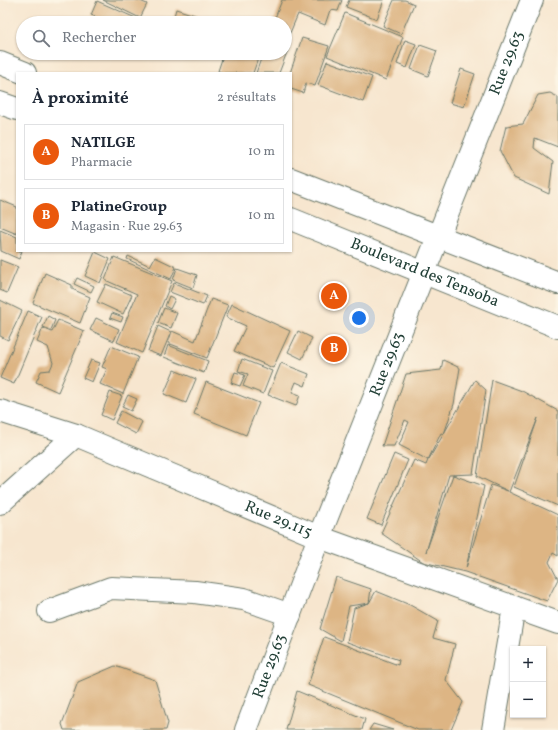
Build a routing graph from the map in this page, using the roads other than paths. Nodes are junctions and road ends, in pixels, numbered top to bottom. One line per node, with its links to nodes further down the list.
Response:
1 (532, 0): 8 (street, Rue 29.63)
2 (0, 63): 3 (street)
3 (22, 72)
4 (0, 103): 5 (street)
5 (16, 109)
6 (292, 179): 8 (street)
7 (292, 219): 9 (street, Boulevard des Tensoba)
8 (439, 238): 9 (street, Rue 29.63); 10 (street)
9 (424, 272): 11 (street, Boulevard des Tensoba); 15 (street, Rue 29.63)
10 (558, 283)
11 (558, 328)
12 (0, 411): 13 (street, Rue 29.115)
13 (76, 436): 14 (street); 15 (street, Rue 29.115)
14 (0, 503)
15 (319, 537): 16 (street, Rue 29.115); 18 (street, Rue 29.63)
16 (514, 607): 19 (street, Rue 29.115); 21 (street)
17 (49, 611): 18 (street)
18 (290, 615): 20 (street, Rue 29.63)
19 (558, 623)
20 (246, 730)
21 (493, 730)

